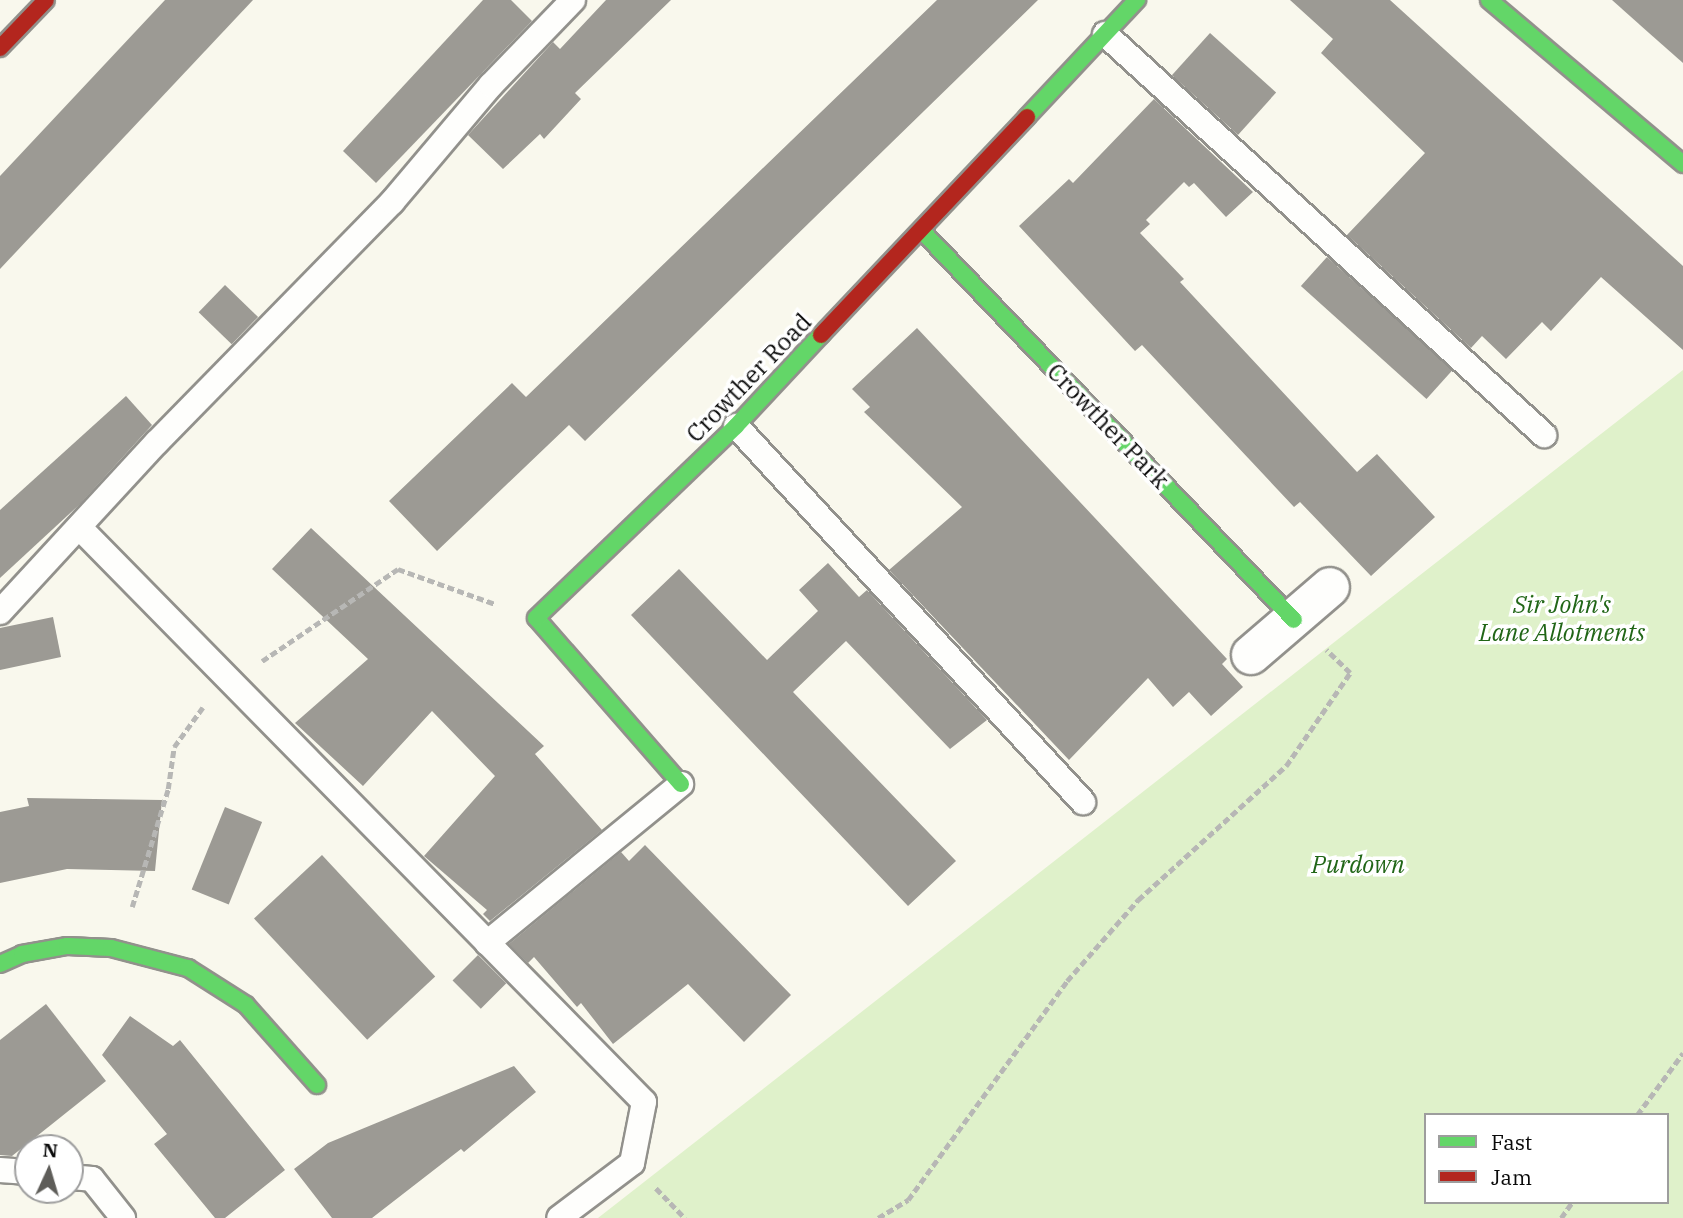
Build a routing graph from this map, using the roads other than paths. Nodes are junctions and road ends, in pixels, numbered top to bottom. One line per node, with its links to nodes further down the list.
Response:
1 (46, 0): 6 (street)
2 (573, 0): 11 (lane)
3 (1137, 0): 5 (street, Crowther Road)
4 (1489, 0): 7 (street)
5 (1105, 34): 8 (street, Crowther Road); 10 (lane)
6 (0, 48)
7 (1683, 164)
8 (922, 231): 9 (street, Crowther Road); 14 (street, Crowther Park)
9 (736, 426): 16 (street, Crowther Road); 17 (lane)
10 (1544, 435)
11 (79, 527): 13 (lane); 18 (lane)
12 (1330, 587): 14 (street)
13 (0, 612)
14 (1294, 620): 15 (street)
15 (1251, 655)
16 (681, 784): 18 (lane)
17 (1083, 802)
18 (487, 943): 23 (lane)
19 (0, 964): 20 (street)
20 (317, 1085)
21 (84, 1178): 22 (lane)
22 (122, 1218)
23 (559, 1218)

